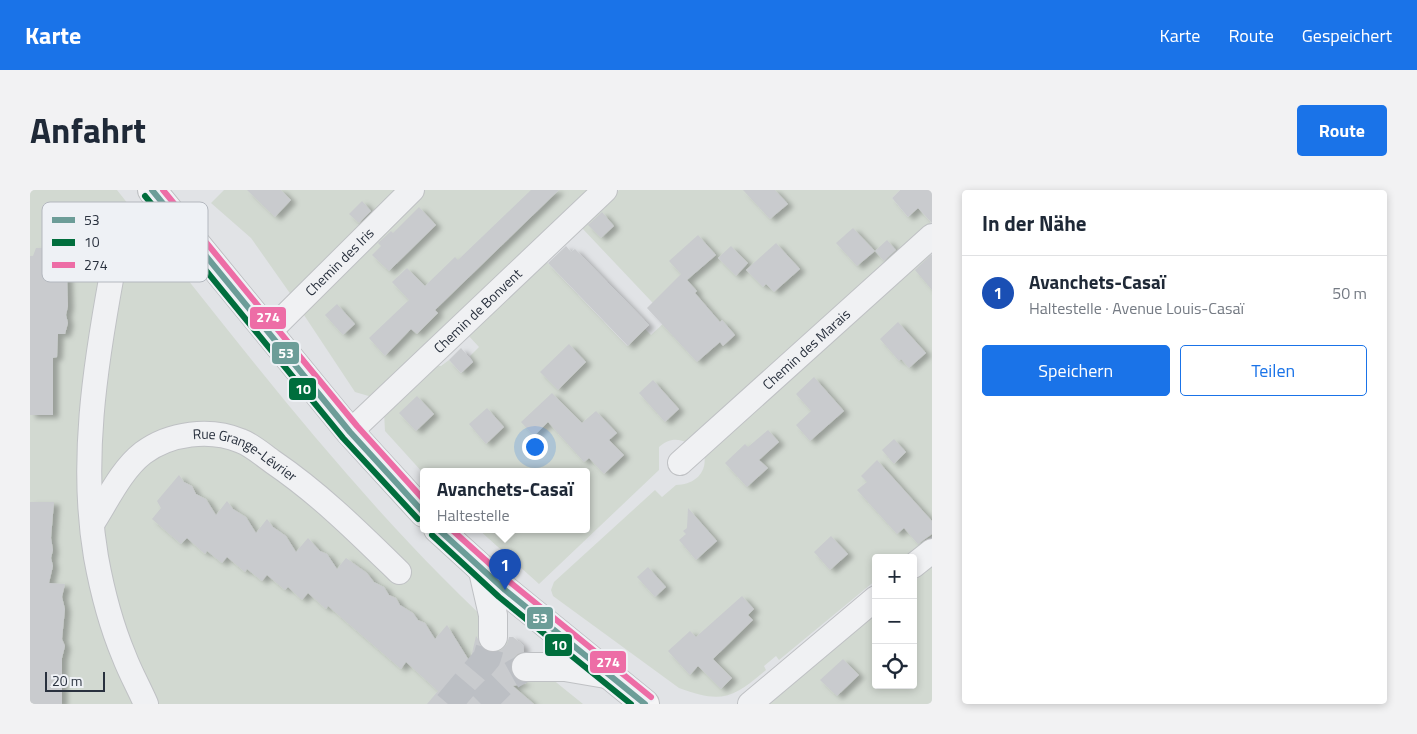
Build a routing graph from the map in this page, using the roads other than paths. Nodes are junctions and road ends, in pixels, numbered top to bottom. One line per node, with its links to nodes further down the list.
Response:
1 (152, 190): 4 (main road)
2 (412, 190): 8 (street, Chemin des Iris)
3 (605, 190): 9 (street, Chemin de Bonvent)
4 (162, 202)
5 (932, 236): 10 (street, Chemin des Marais)
6 (208, 259): 8 (main road)
7 (111, 282): 12 (street)
8 (268, 332): 9 (main road)
9 (350, 432): 11 (main road)
10 (680, 463)
11 (420, 509)
12 (92, 524): 17 (street, Rue Grange-Lévrier); 22 (street)
13 (442, 533): 16 (main road)
14 (932, 550): 15 (street)
15 (917, 563)
16 (483, 571): 19 (street); 21 (main road)
17 (399, 572)
18 (875, 599): 24 (street)
19 (494, 637)
20 (526, 667): 21 (street)
21 (606, 674): 23 (main road)
22 (146, 704)
23 (644, 704)
24 (750, 704)

